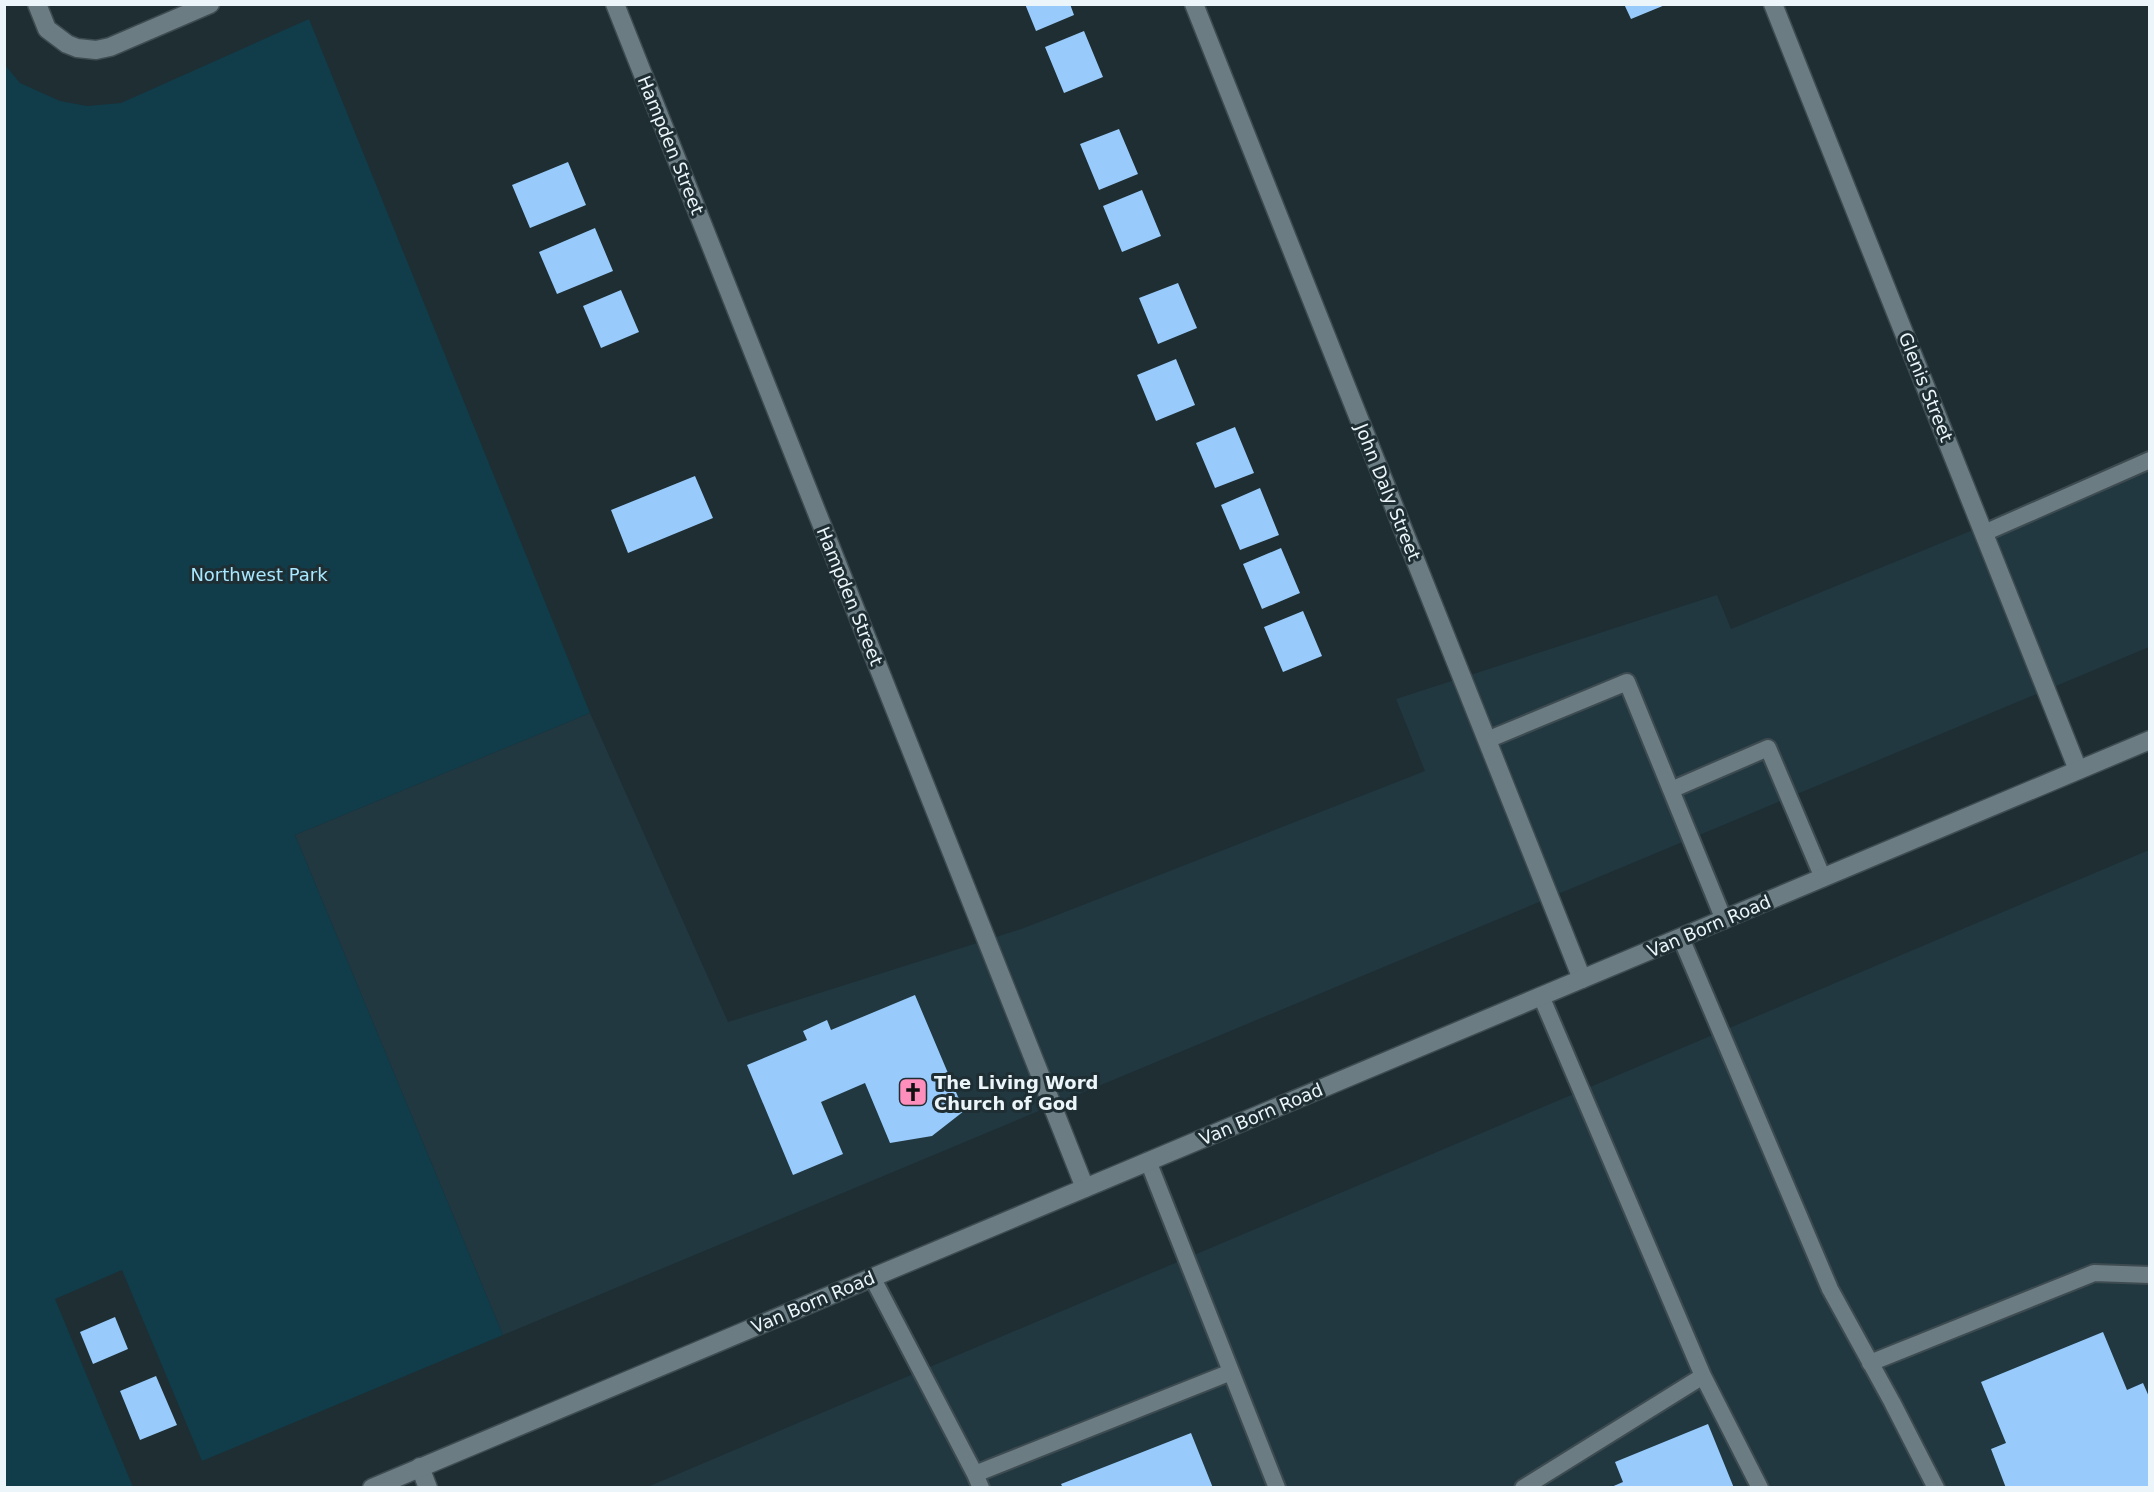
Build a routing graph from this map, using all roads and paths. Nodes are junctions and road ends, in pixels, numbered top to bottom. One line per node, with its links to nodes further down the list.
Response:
1 (37, 4): 2 (street)
2 (210, 4)
3 (615, 4): 18 (street, Hampden Street)
4 (1194, 4): 8 (street, John Daly Street)
5 (1773, 4): 7 (street, Glenis Street)
6 (2150, 460): 7 (lane)
7 (1984, 532): 10 (street, Glenis Street)
8 (1487, 740): 11 (lane); 15 (street, John Daly Street)
9 (2150, 740): 10 (street, Van Born Road)
10 (2078, 770): 12 (street, Van Born Road)
11 (1671, 790): 12 (lane); 13 (lane)
12 (1823, 878): 13 (street, Van Born Road)
13 (1724, 920): 14 (street, Van Born Road)
14 (1681, 938): 15 (street, Van Born Road); 21 (lane)
15 (1582, 979): 16 (street, Van Born Road)
16 (1541, 996): 17 (street, Van Born Road); 23 (lane)
17 (1148, 1161): 18 (street, Van Born Road); 22 (lane)
18 (1085, 1188): 20 (street, Van Born Road)
19 (2150, 1275): 21 (lane)
20 (872, 1277): 24 (street, Van Born Road); 25 (lane)
21 (1870, 1363): 31 (lane)
22 (1231, 1372): 25 (lane); 28 (lane)
23 (1703, 1376): 29 (lane); 30 (lane)
24 (420, 1467): 26 (street, Van Born Road); 27 (street)
25 (978, 1481)
26 (372, 1488)
27 (428, 1488)
28 (1277, 1488)
29 (1523, 1488)
30 (1760, 1488)
31 (1936, 1488)

